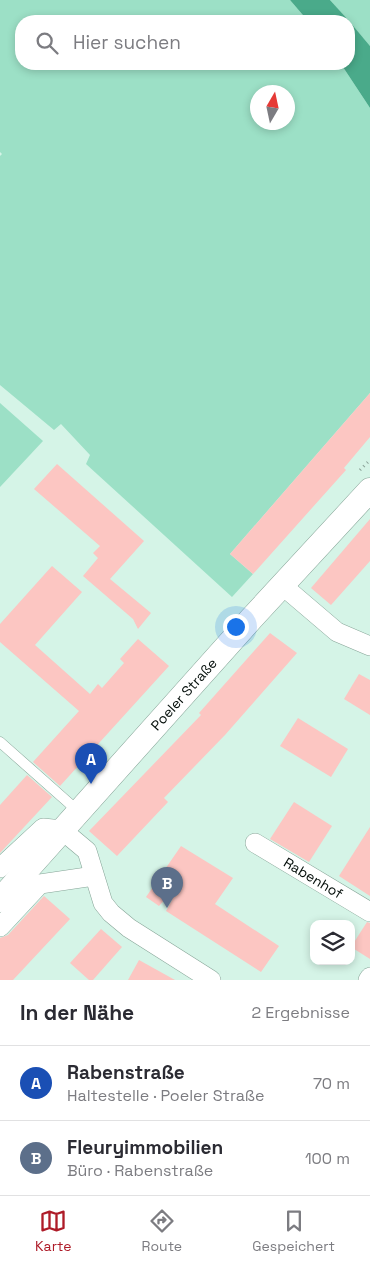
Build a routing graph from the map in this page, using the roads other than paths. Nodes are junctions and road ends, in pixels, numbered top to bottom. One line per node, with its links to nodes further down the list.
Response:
1 (370, 490): 2 (street, Poeler Straße)
2 (283, 586): 3 (street); 5 (street, Poeler Straße)
3 (370, 646)
4 (0, 742): 5 (lane)
5 (78, 812): 6 (street, Poeler Straße)
6 (62, 830): 8 (street, Poeler Straße); 9 (street)
7 (255, 843): 11 (street, Rabenhof)
8 (5, 869): 10 (street, Poeler Straße)
9 (94, 876): 12 (street); 13 (street)
10 (0, 900)
11 (370, 912)
12 (0, 927)
13 (211, 980)

